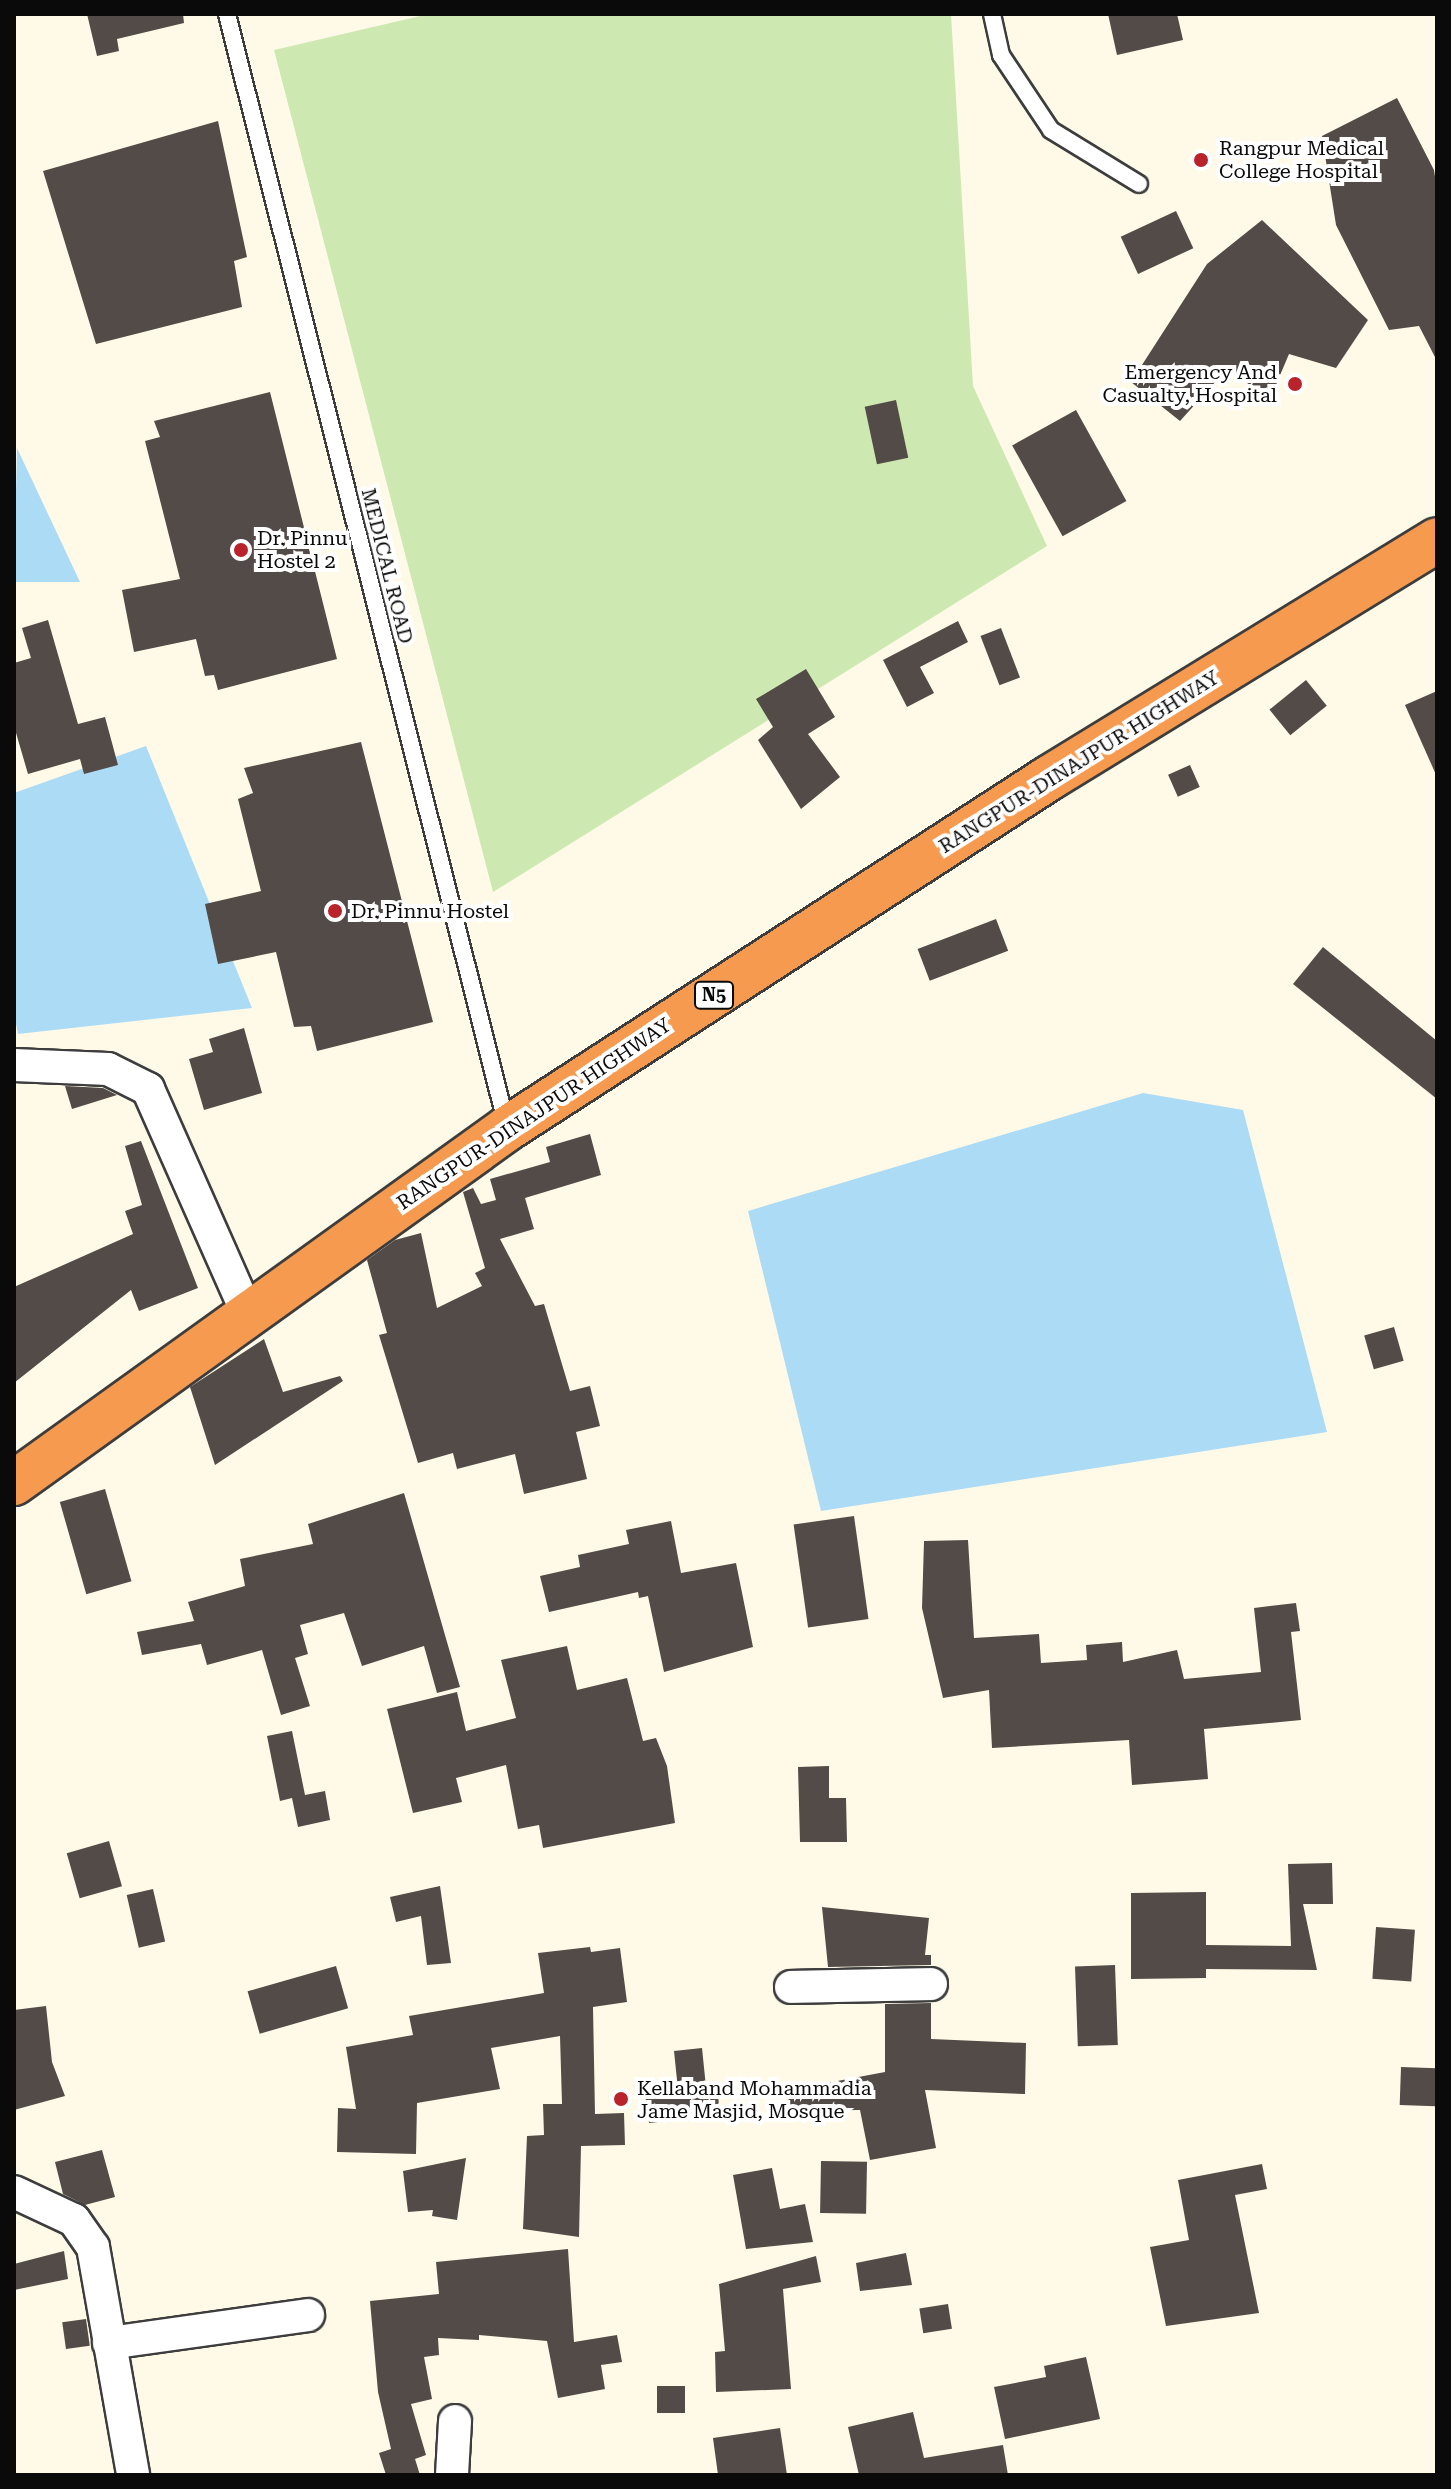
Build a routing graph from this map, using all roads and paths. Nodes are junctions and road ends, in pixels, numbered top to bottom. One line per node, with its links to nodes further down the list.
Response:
1 (227, 14): 6 (lane, MEDICAL ROAD)
2 (992, 14): 3 (lane)
3 (1139, 184)
4 (1437, 540): 6 (highway, RANGPUR-DINAJPUR HIGHWAY / N5)
5 (14, 1065): 7 (street)
6 (508, 1128): 7 (highway, RANGPUR-DINAJPUR HIGHWAY / N5)
7 (247, 1312): 8 (highway, RANGPUR-DINAJPUR HIGHWAY / N5)
8 (14, 1483)
9 (931, 1984): 10 (street)
10 (791, 1987)
11 (14, 2192): 13 (street)
12 (308, 2315): 13 (street)
13 (109, 2343): 15 (street)
14 (455, 2421): 16 (street)
15 (133, 2475)
16 (452, 2475)

